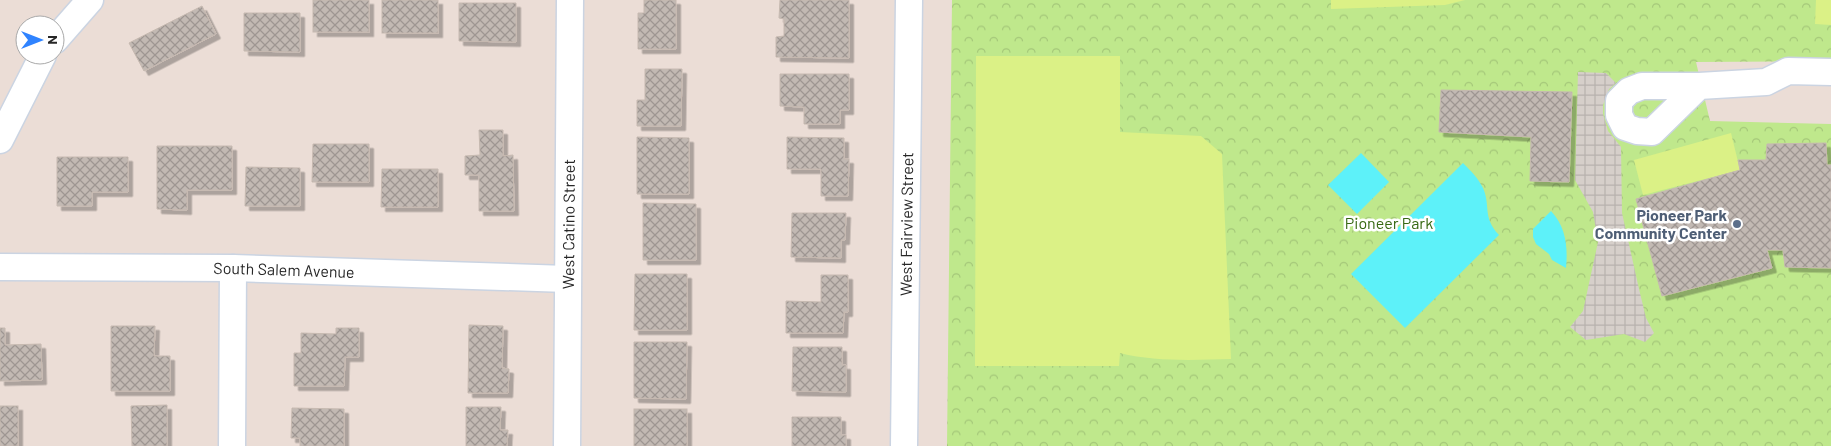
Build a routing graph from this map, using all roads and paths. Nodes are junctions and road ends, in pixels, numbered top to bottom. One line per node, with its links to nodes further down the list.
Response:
1 (90, 0): 4 (street)
2 (570, 0): 11 (street, West Catino Street)
3 (909, 0): 14 (street, West Fairview Street)
4 (65, 29)
5 (37, 65): 8 (street)
6 (1831, 72): 7 (street)
7 (1698, 86)
8 (0, 140)
9 (0, 267): 10 (street, South Salem Avenue)
10 (233, 268): 11 (street, South Salem Avenue); 12 (street)
11 (567, 279): 13 (street, West Catino Street)
12 (232, 446)
13 (567, 446)
14 (904, 446)

